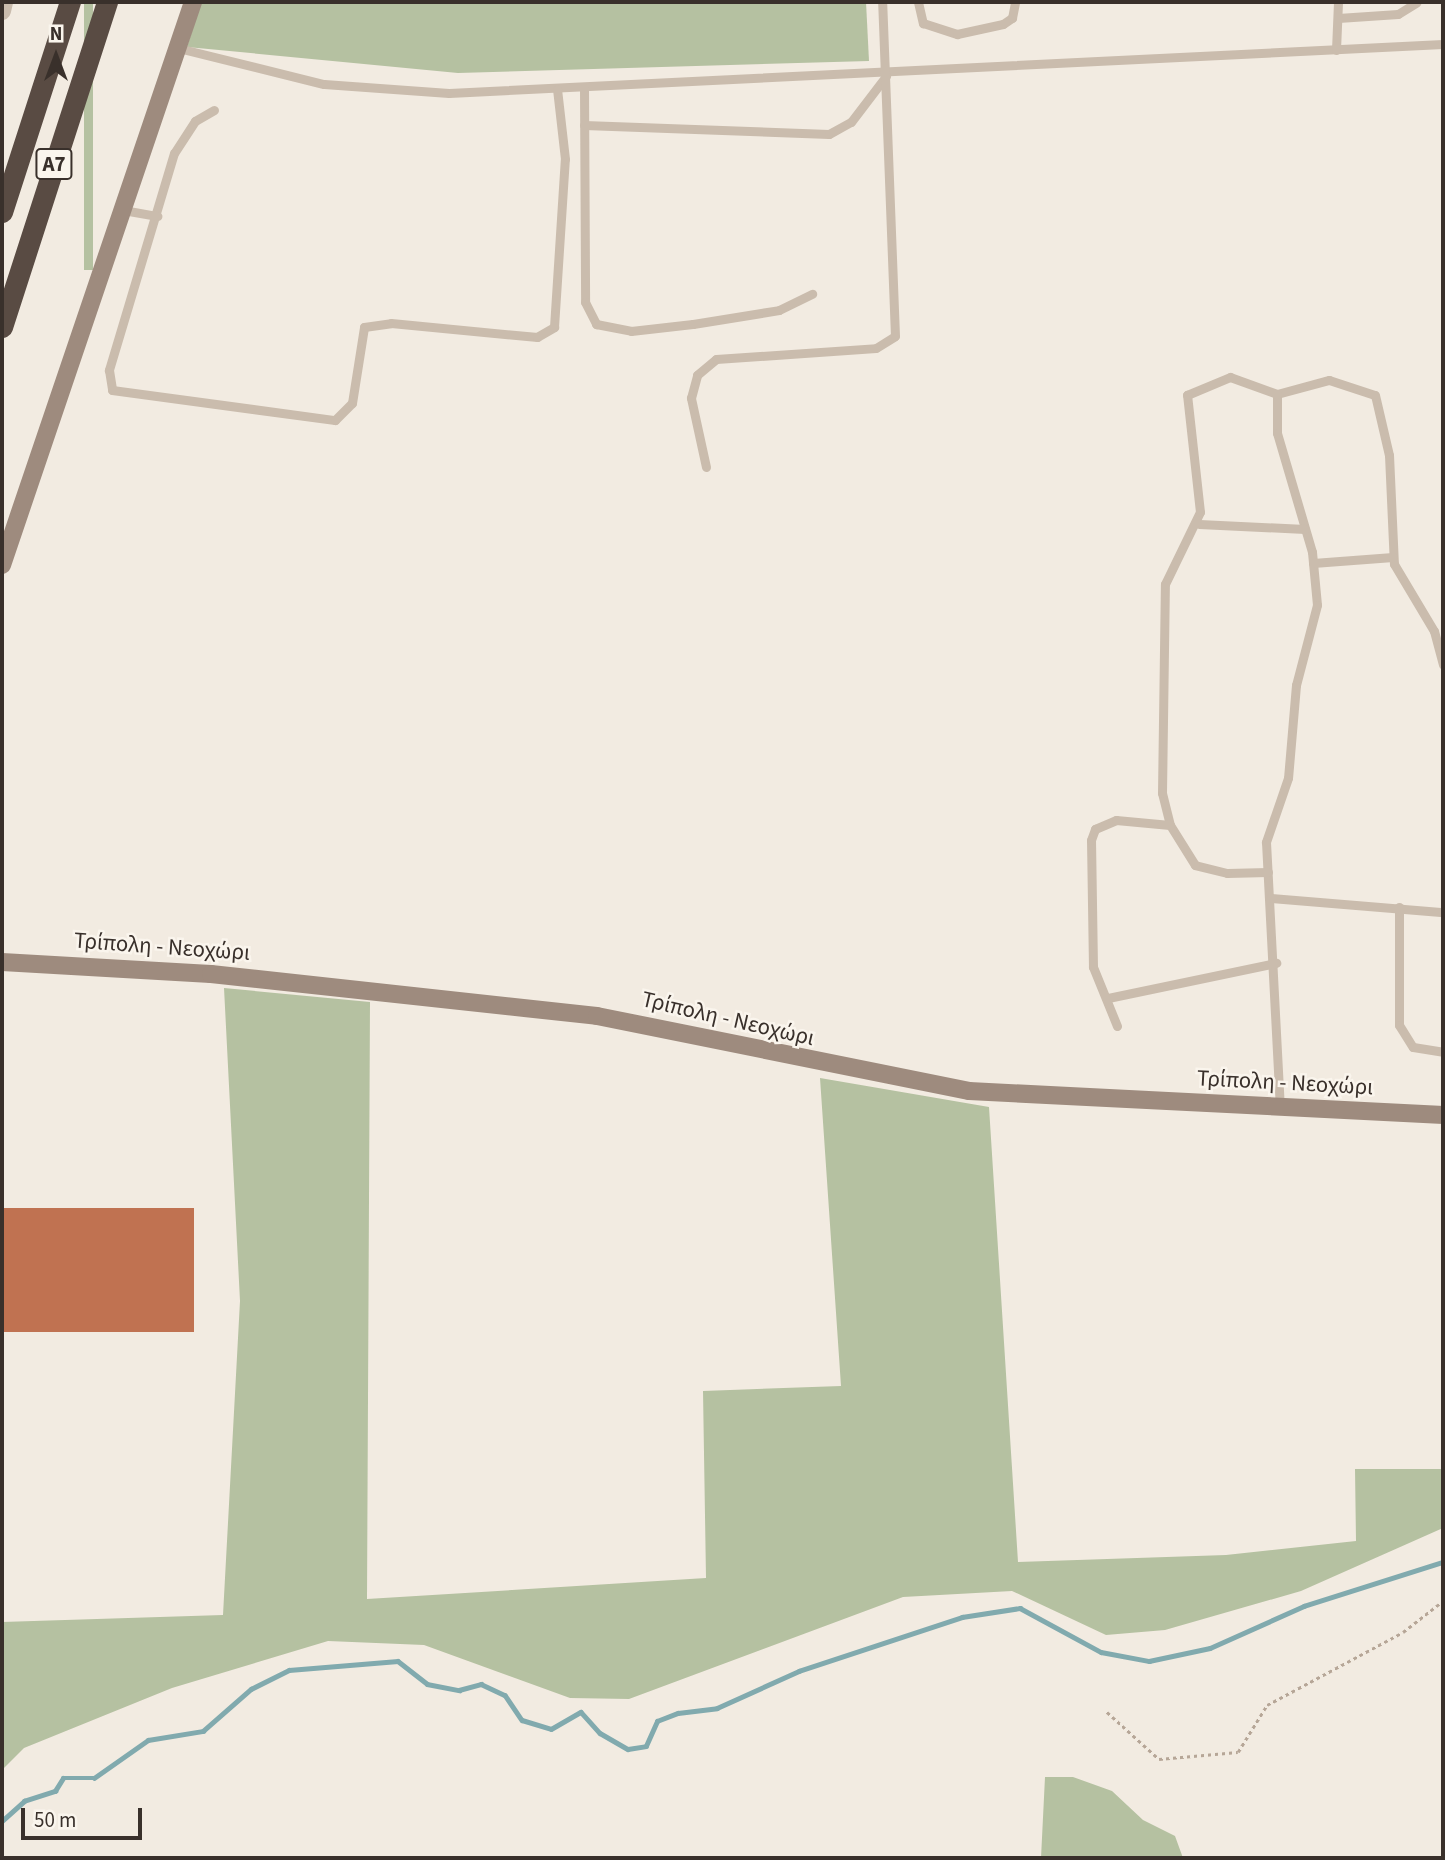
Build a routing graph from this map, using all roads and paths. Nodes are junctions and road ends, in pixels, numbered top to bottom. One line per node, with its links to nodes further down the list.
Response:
1 (4, 2): 10 (street)
2 (70, 2): 21 (highway, Α7)
3 (107, 2): 24 (highway, Α7)
4 (192, 2): 13 (main road)
5 (882, 2): 15 (lane)
6 (918, 2): 7 (lane)
7 (1015, 2)
8 (1338, 2): 11 (lane)
9 (1417, 2): 11 (lane)
10 (2, 11)
11 (1338, 18): 14 (lane)
12 (1443, 44): 14 (lane)
13 (178, 48): 17 (lane); 20 (main road)
14 (1336, 50): 15 (lane)
15 (886, 76): 16 (lane); 19 (lane); 26 (lane)
16 (584, 88): 17 (lane); 19 (lane)
17 (557, 89): 22 (lane)
18 (214, 110): 22 (lane)
19 (584, 125): 23 (lane)
20 (123, 210): 22 (lane); 31 (main road)
21 (2, 212)
22 (157, 216)
23 (812, 294)
24 (2, 327)
25 (1277, 394): 27 (lane); 28 (lane); 29 (lane)
26 (706, 467)
27 (1199, 523): 28 (lane); 33 (lane)
28 (1305, 529): 30 (lane)
29 (1393, 556): 30 (lane); 32 (lane)
30 (1314, 563): 34 (lane)
31 (2, 565)
32 (1443, 665)
33 (1170, 825): 34 (lane); 40 (lane)
34 (1268, 872): 35 (lane)
35 (1271, 898): 36 (lane); 39 (lane)
36 (1399, 907): 37 (lane); 42 (lane)
37 (1443, 912)
38 (2, 962): 43 (main road, Τρίπολη - Νεοχώρι)
39 (1276, 963): 40 (lane); 43 (lane)
40 (1108, 998): 41 (lane)
41 (1117, 1026)
42 (1443, 1052)
43 (1280, 1106): 44 (main road, Τρίπολη - Νεοχώρι)
44 (1443, 1115)
45 (1443, 1601): 46 (path)
46 (1107, 1712)

